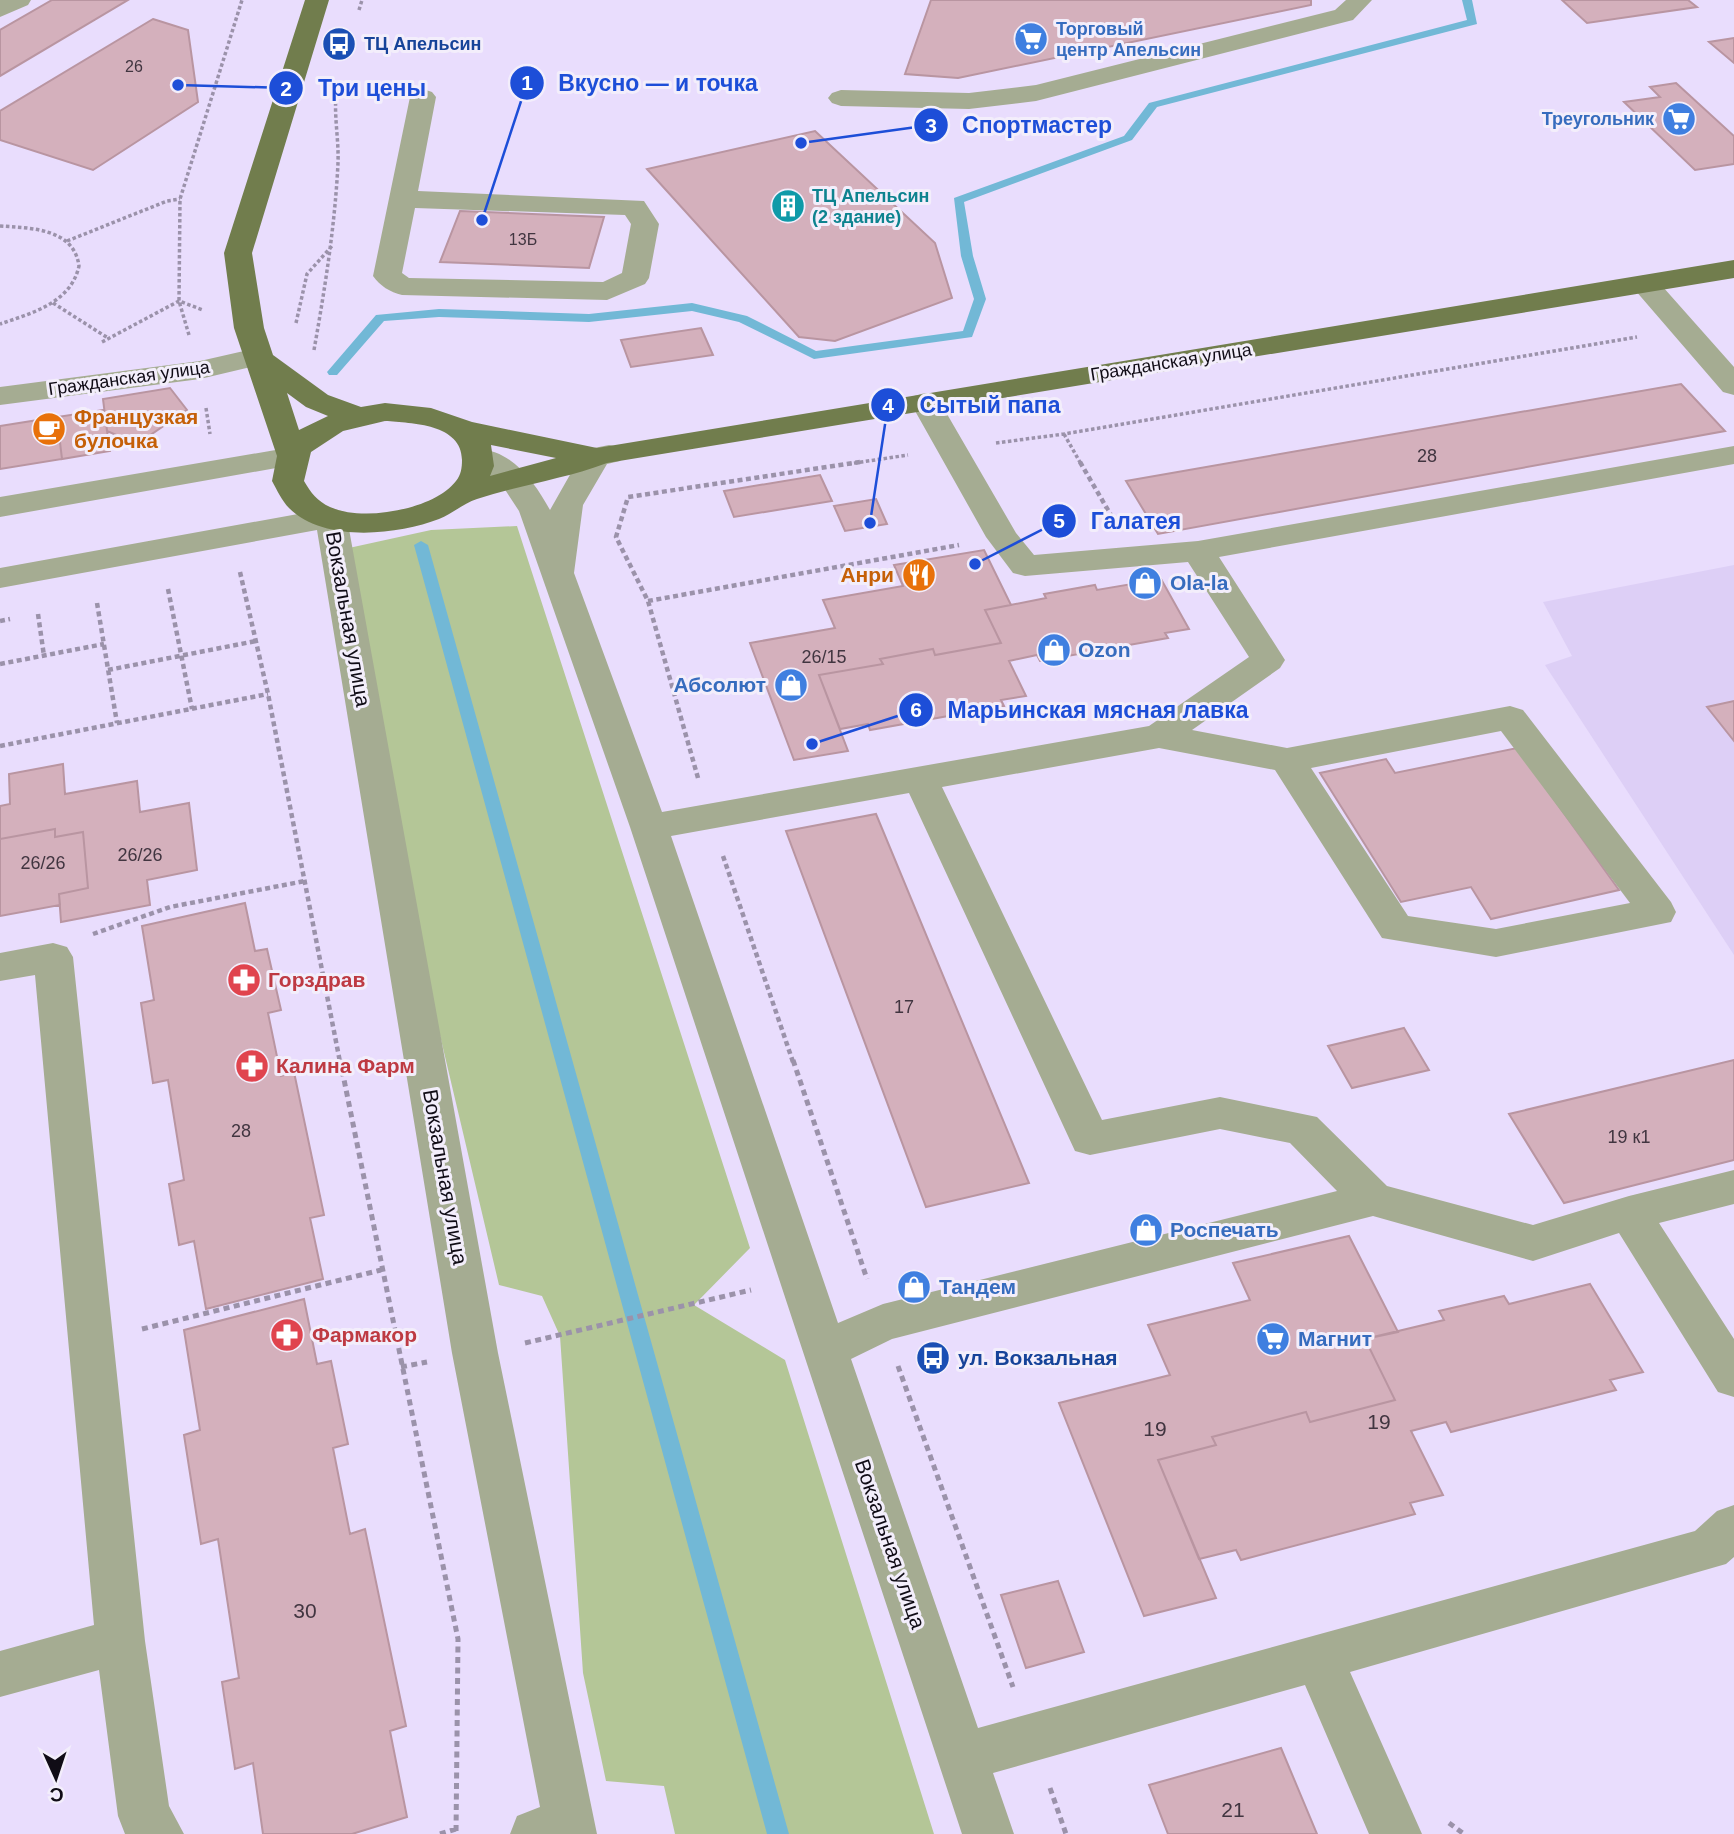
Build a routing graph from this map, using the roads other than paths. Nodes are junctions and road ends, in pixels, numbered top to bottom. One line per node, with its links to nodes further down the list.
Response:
1 (19, 0): 4 (street)
2 (317, 0): 10 (main road, Вокзальная улица)
3 (1360, 0): 6 (street)
4 (0, 10)
5 (423, 97): 7 (street)
6 (841, 98)
7 (402, 200): 7 (street)
8 (1734, 269): 9 (main road, Гражданская улица)
9 (1645, 284): 11 (street); 13 (main road, Гражданская улица)
10 (253, 342): 12 (street, Гражданская улица); 14 (main road, Вокзальная улица); 17 (main road, Вокзальная улица)
11 (1734, 386)
12 (0, 396)
13 (925, 402): 15 (main road, Гражданская улица); 22 (street)
14 (356, 416): 17 (main road, Вокзальная улица); 18 (main road, Вокзальная улица)
15 (602, 455): 18 (main road, Гражданская улица); 19 (main road, Гражданская улица); 24 (street, Вокзальная улица)
16 (1734, 455): 22 (street)
17 (293, 456): 20 (street); 21 (main road, Вокзальная улица)
18 (468, 460): 19 (street, Вокзальная улица); 21 (main road, Вокзальная улица)
19 (517, 480): 24 (street, Вокзальная улица)
20 (0, 507)
21 (331, 518): 23 (street); 40 (street, Вокзальная улица)
22 (1198, 551): 25 (street)
23 (0, 578)
24 (559, 579): 28 (street, Вокзальная улица)
25 (1159, 736): 26 (street); 27 (street)
26 (1287, 760): 26 (street)
27 (920, 778): 28 (street); 31 (street)
28 (649, 827): 33 (street, Вокзальная улица)
29 (0, 967): 36 (street)
30 (1734, 1187): 32 (street)
31 (1373, 1199): 32 (street); 33 (street)
32 (1629, 1213): 34 (street)
33 (825, 1350): 39 (street, Вокзальная улица)
34 (1734, 1378)
35 (1734, 1526): 37 (street)
36 (120, 1641): 38 (street); 41 (street)
37 (1318, 1658): 39 (street); 43 (street)
38 (0, 1674)
39 (962, 1757): 42 (street, Вокзальная улица)
40 (559, 1830)
41 (158, 1834)
42 (988, 1834)
43 (1396, 1834)

